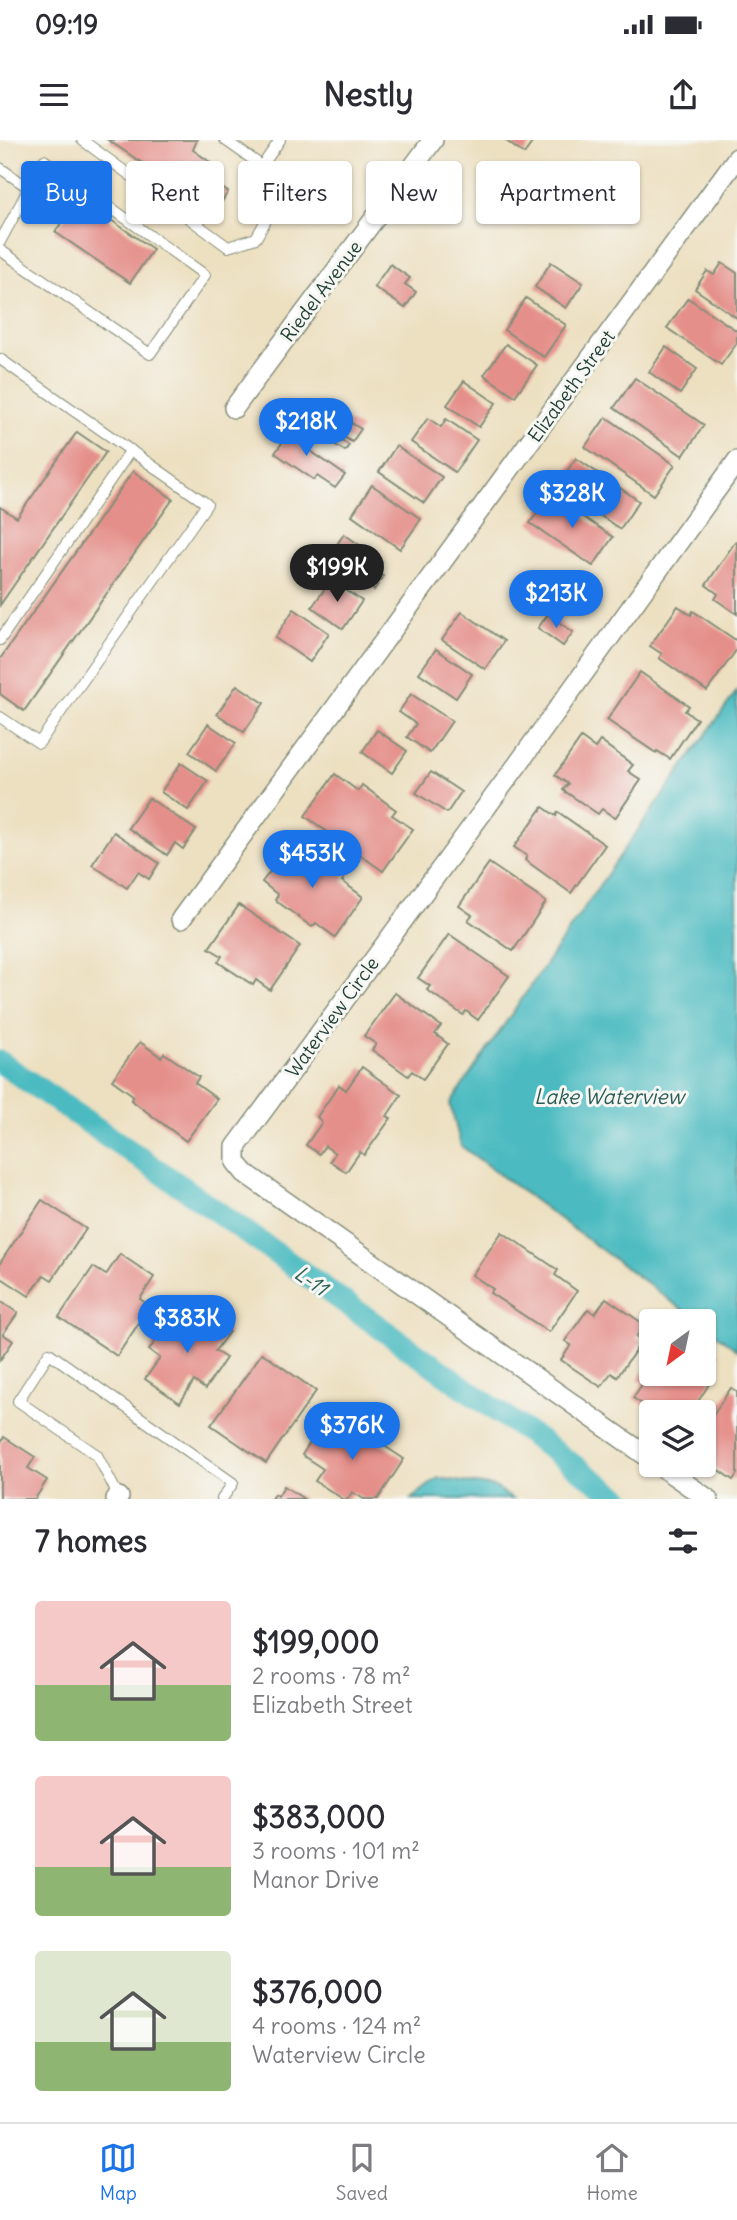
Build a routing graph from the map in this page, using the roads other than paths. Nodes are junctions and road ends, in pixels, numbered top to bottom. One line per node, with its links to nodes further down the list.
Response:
1 (82, 140): 12 (lane)
2 (225, 140): 6 (lane)
3 (280, 140): 7 (lane)
4 (433, 140): 16 (street, Riedel Avenue)
5 (737, 158): 21 (street, Elizabeth Street)
6 (255, 161)
7 (265, 161)
8 (0, 168): 9 (lane)
9 (21, 182)
10 (21, 203): 13 (lane)
11 (112, 209): 14 (lane)
12 (264, 224)
13 (0, 242)
14 (0, 250)
15 (0, 359): 17 (lane)
16 (234, 408)
17 (131, 450): 19 (lane); 20 (lane)
18 (737, 461): 22 (street, Waterview Circle)
19 (0, 640)
20 (0, 717)
21 (181, 919)
22 (639, 1451)
23 (676, 1477): 26 (street)
24 (118, 1498): 25 (lane)
25 (222, 1499)
26 (708, 1499)

